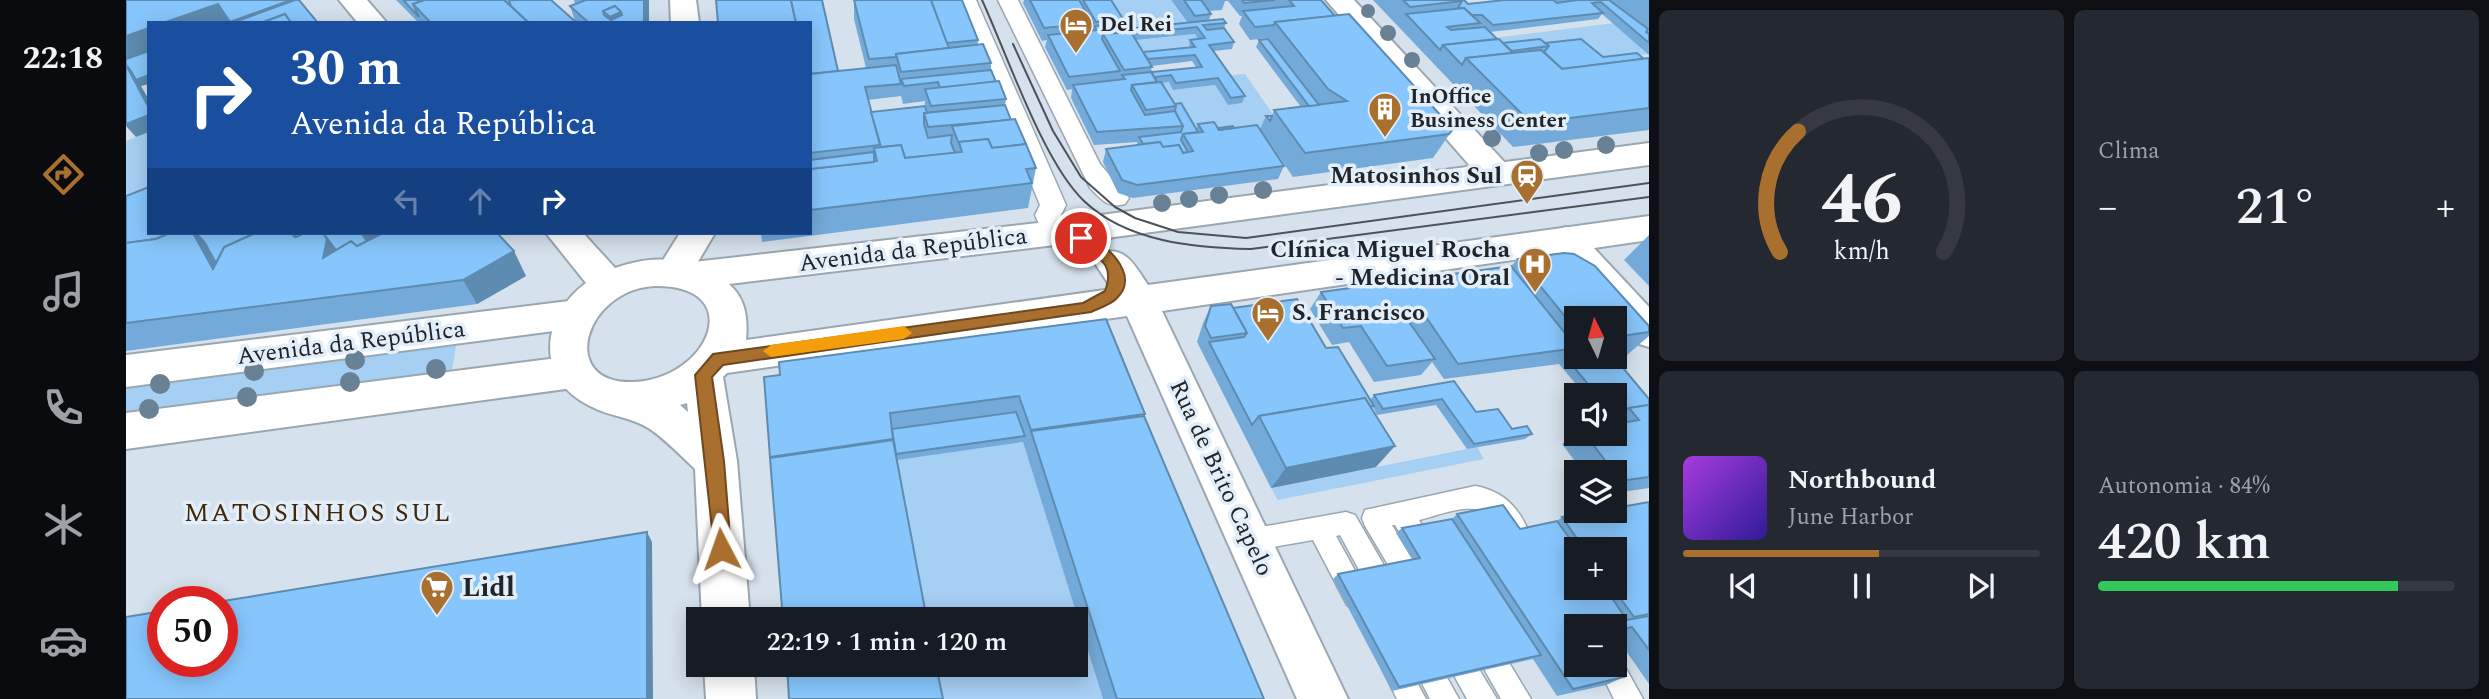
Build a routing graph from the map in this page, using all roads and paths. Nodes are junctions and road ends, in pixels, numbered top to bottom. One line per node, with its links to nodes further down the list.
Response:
1 (352, 0): 6 (main road)
2 (683, 0): 7 (main road)
3 (965, 0): 12 (street)
4 (1008, 0): 10 (street)
5 (1339, 0): 9 (main road)
6 (371, 21)
7 (685, 21)
8 (1649, 154): 9 (main road, Avenida da República)
9 (1496, 174): 12 (main road, Avenida da República)
10 (1116, 198)
11 (1649, 228): 15 (main road)
12 (1055, 233): 16 (main road, Avenida da República); 17 (main road, Avenida da República)
13 (565, 235): 18 (main road)
14 (697, 235): 17 (main road)
15 (1566, 240): 19 (main road); 22 (main road)
16 (1112, 262): 19 (main road, Rua de Brito Capelo); 20 (main road)
17 (680, 274): 18 (main road); 23 (main road)
18 (610, 285): 21 (main road)
19 (1138, 299): 20 (main road); 34 (main road, Rua de Brito Capelo)
20 (1086, 308): 23 (main road)
21 (577, 314): 24 (main road, Avenida da República); 25 (main road)
22 (1649, 332)
23 (711, 367): 26 (main road); 28 (main road)
24 (126, 371)
25 (573, 372): 26 (main road); 27 (main road)
26 (631, 399): 28 (main road)
27 (126, 431)
28 (716, 461): 36 (main road)
29 (1401, 513): 30 (lane); 33 (lane); 35 (lane)
30 (1374, 518): 31 (lane); 37 (lane)
31 (1346, 523): 32 (lane); 39 (lane)
32 (1319, 528): 34 (lane); 38 (lane)
33 (1520, 536)
34 (1250, 540): 47 (main road, Rua de Brito Capelo)
35 (1437, 571)
36 (725, 607)
37 (1428, 608)
38 (1366, 613)
39 (1399, 617)
40 (1467, 618): 51 (lane)
41 (1442, 631): 50 (lane)
42 (1379, 638): 48 (lane)
43 (1412, 640): 49 (lane)
44 (730, 677): 46 (main road)
45 (1616, 677): 52 (lane)
46 (731, 699)
47 (1323, 699)
48 (1412, 699)
49 (1445, 699)
50 (1483, 699)
51 (1517, 699)
52 (1629, 699)

